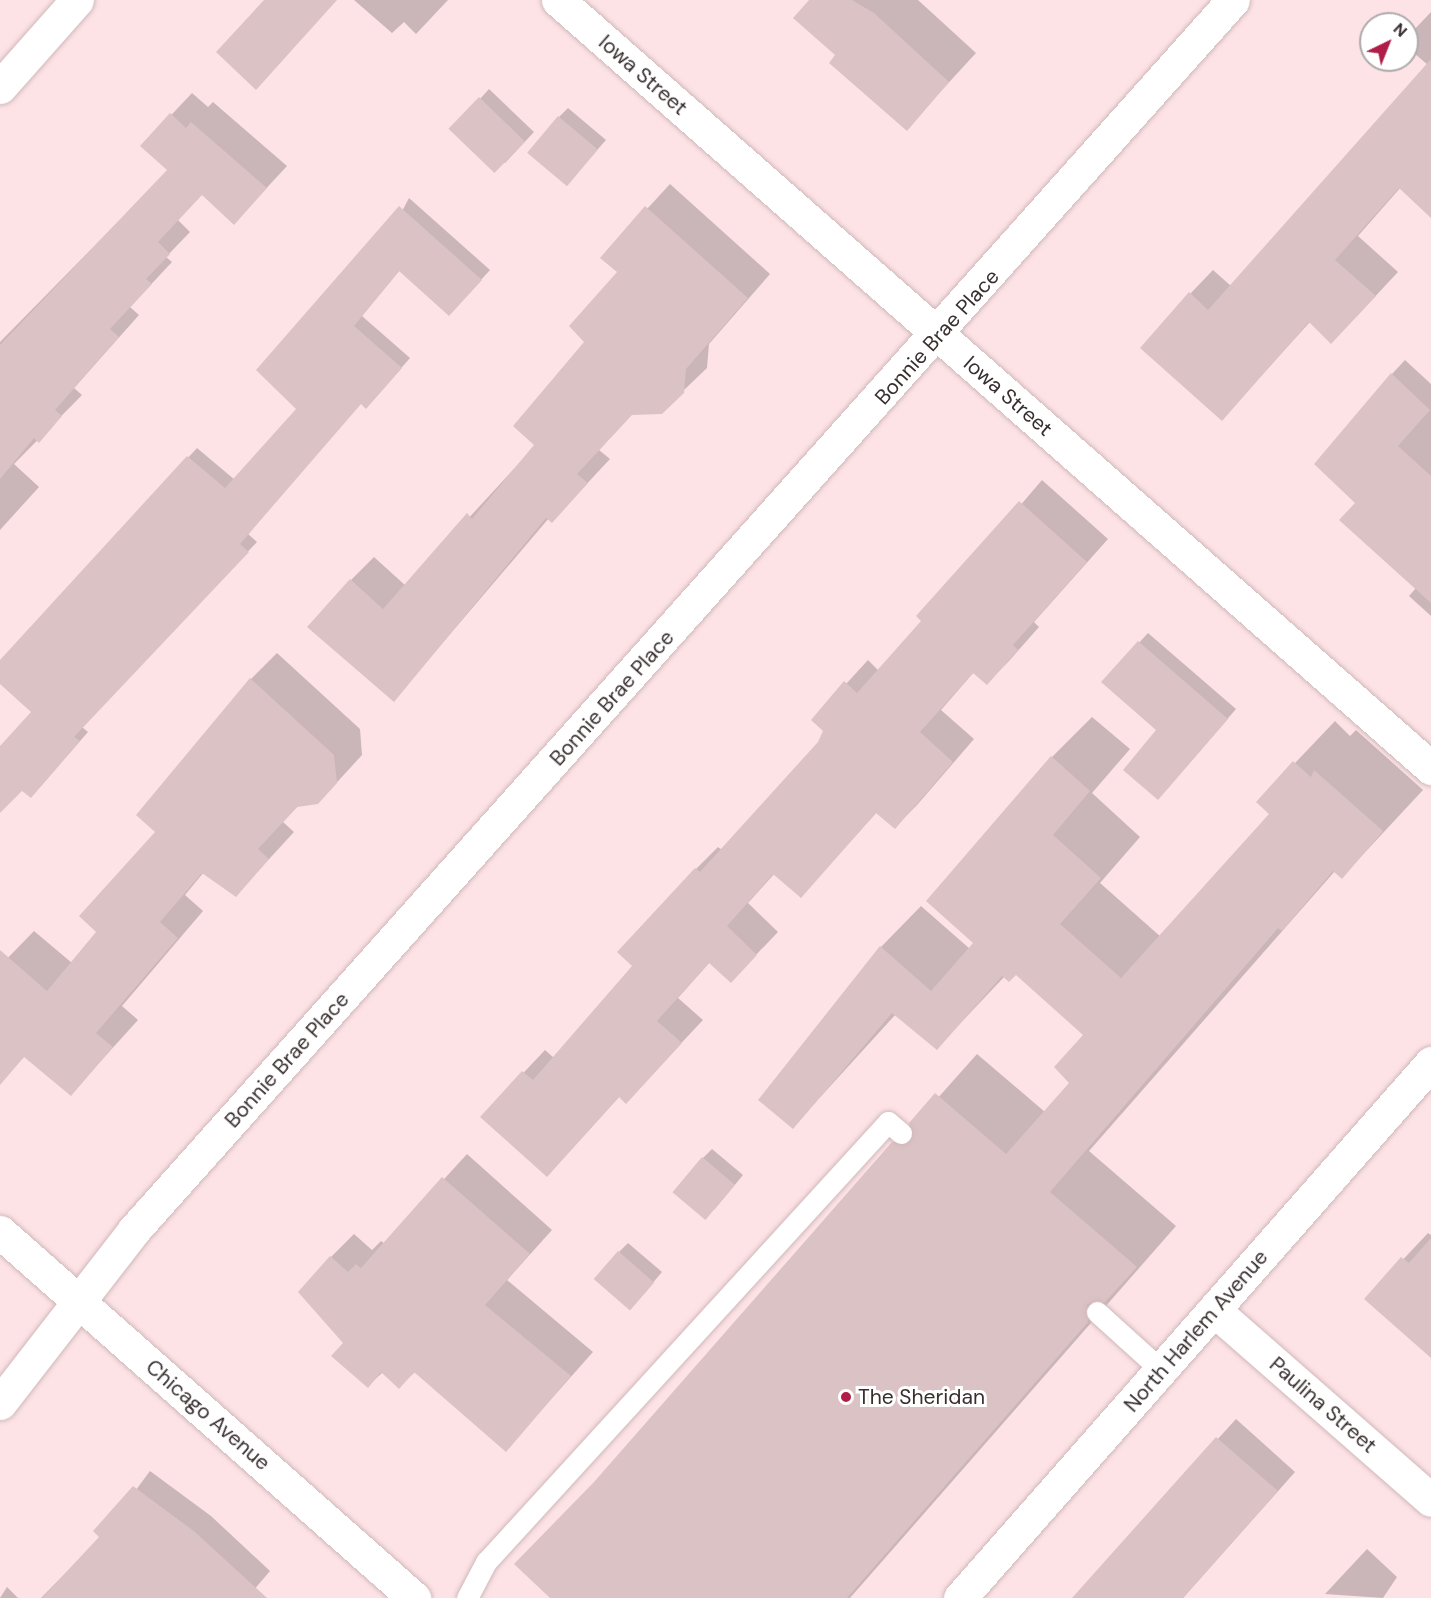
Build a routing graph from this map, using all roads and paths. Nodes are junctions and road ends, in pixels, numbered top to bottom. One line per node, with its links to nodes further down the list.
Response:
1 (77, 0): 4 (street)
2 (558, 0): 5 (street, Iowa Street)
3 (1233, 0): 5 (street, Bonnie Brae Place)
4 (0, 87)
5 (939, 335): 6 (street, Iowa Street); 10 (street, Bonnie Brae Place)
6 (1431, 768)
7 (1431, 1064): 11 (street, North Harlem Avenue)
8 (901, 1132): 17 (lane)
9 (0, 1232): 10 (street, Chicago Avenue)
10 (80, 1303): 14 (street, Bonnie Brae Place); 16 (street, Chicago Avenue)
11 (1214, 1310): 13 (street, North Harlem Avenue); 15 (street, Paulina Street)
12 (1097, 1312): 13 (lane)
13 (1161, 1370): 18 (street, North Harlem Avenue)
14 (0, 1404)
15 (1431, 1500)
16 (414, 1598)
17 (467, 1598)
18 (960, 1598)

